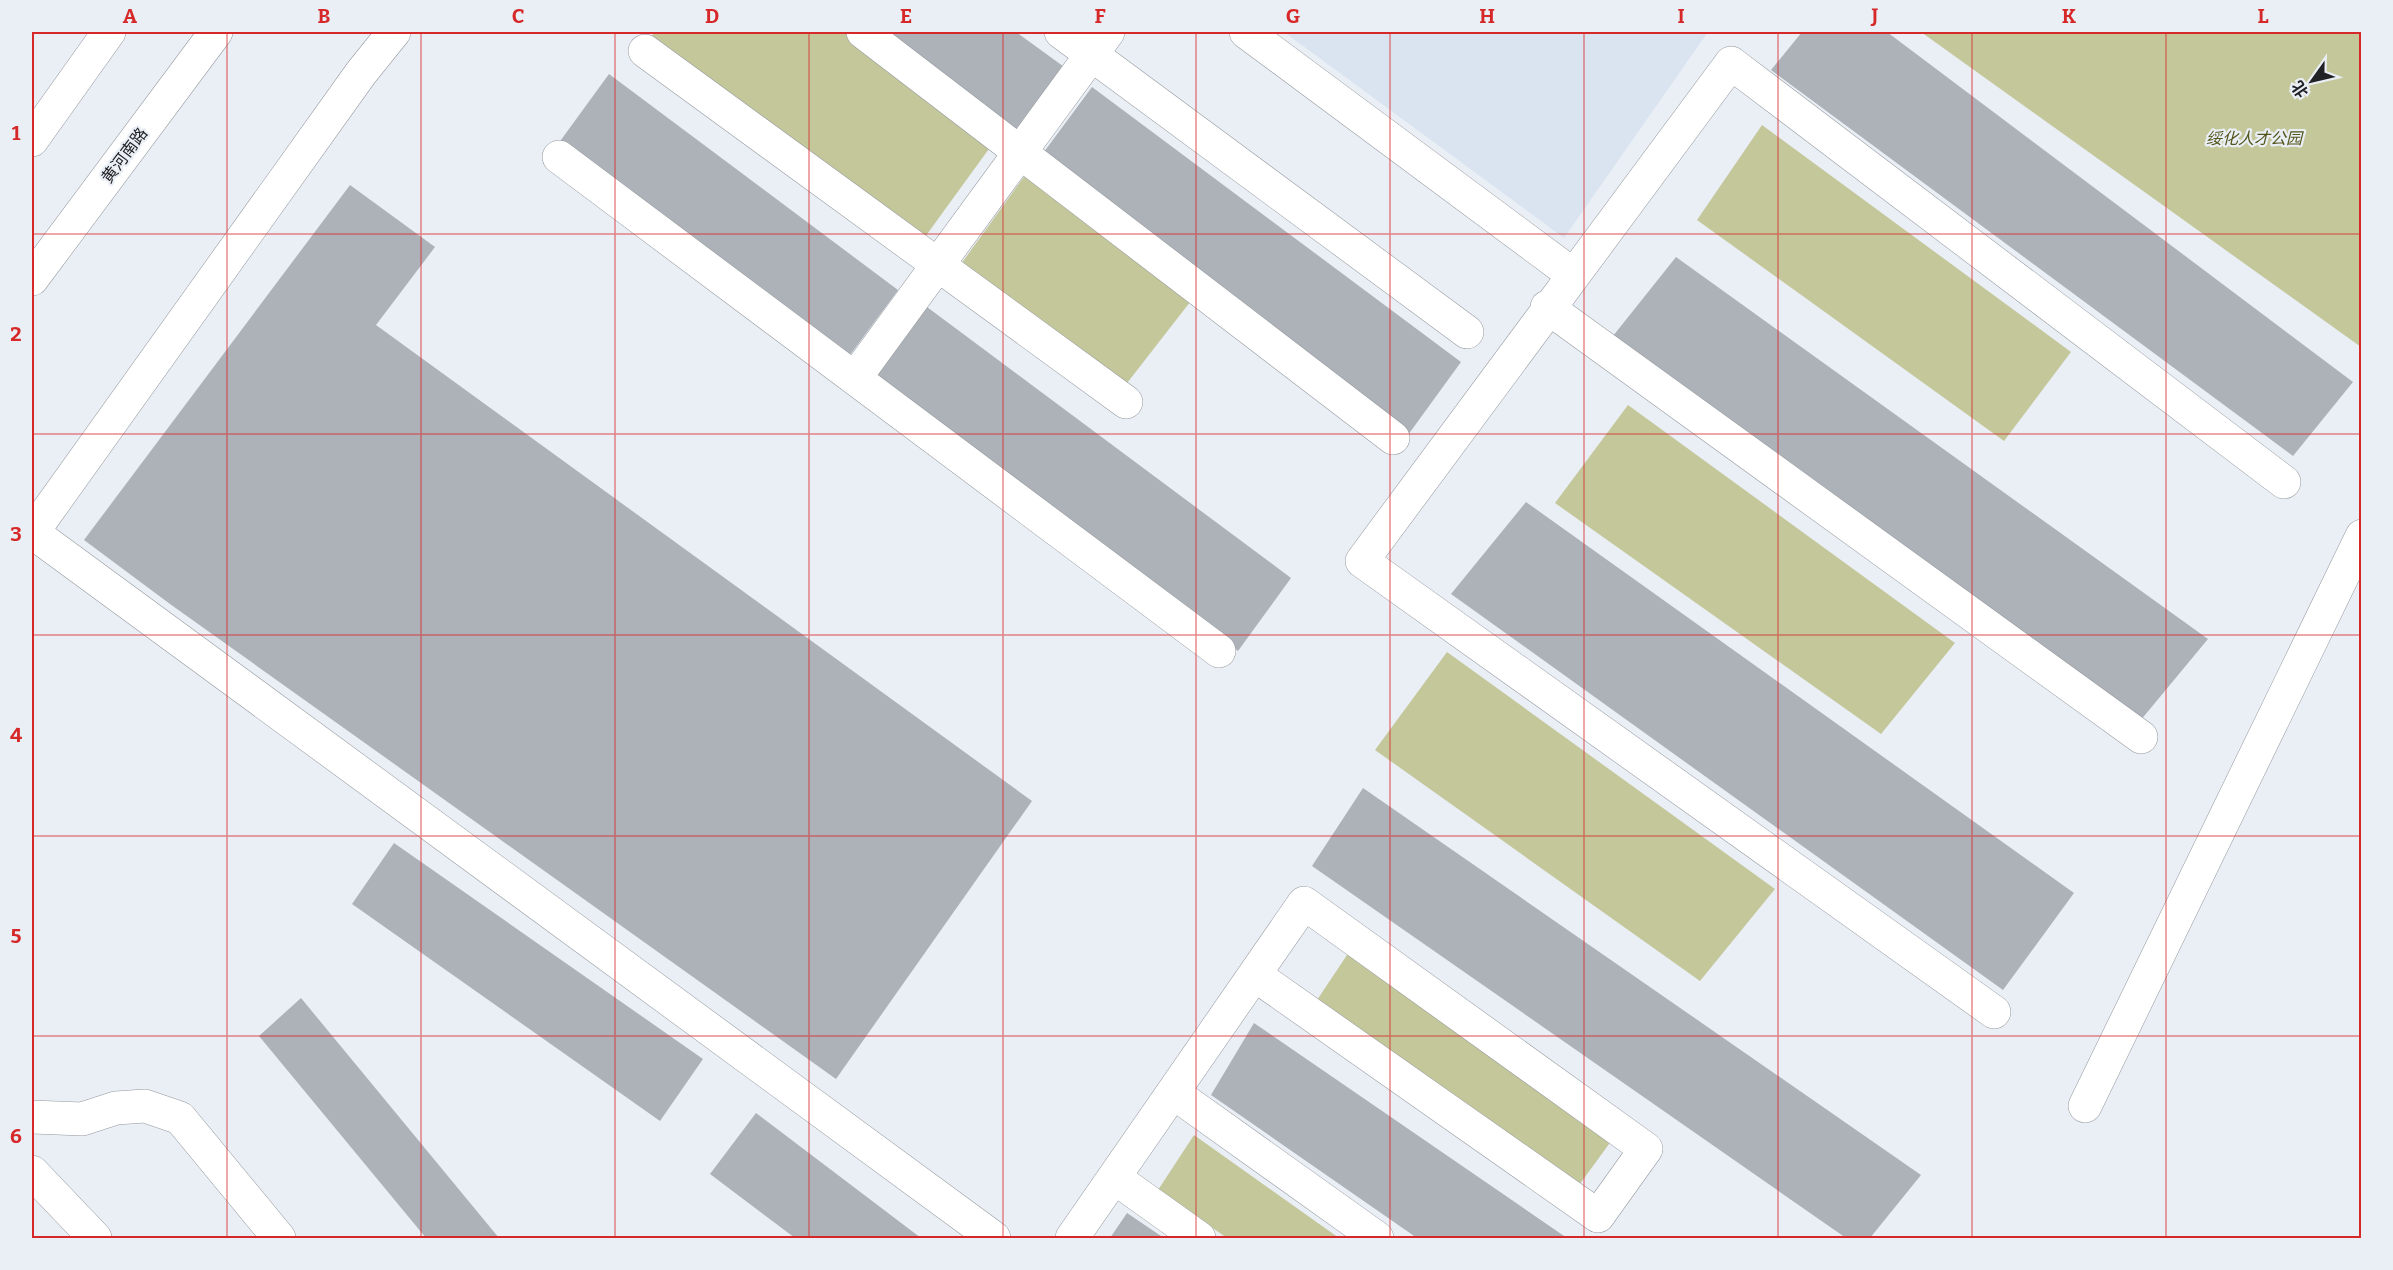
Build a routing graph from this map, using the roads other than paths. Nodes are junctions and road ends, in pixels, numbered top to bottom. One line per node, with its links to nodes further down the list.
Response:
1 (109, 32): 9 (street)
2 (216, 32): 14 (street, 黄河南路)
3 (394, 32): 21 (street)
4 (863, 32): 10 (street)
5 (1061, 32): 7 (street)
6 (1246, 32): 13 (street)
7 (1099, 43): 10 (street); 16 (street)
8 (645, 51): 12 (street)
9 (32, 140)
10 (1019, 152): 12 (street); 19 (street)
11 (559, 157): 17 (street)
12 (937, 264): 17 (street); 18 (street)
13 (1572, 274): 15 (street); 20 (street)
14 (32, 279)
15 (1547, 307): 24 (street); 26 (street)
16 (1467, 332)
17 (855, 378): 23 (street)
18 (1126, 402)
19 (1393, 438)
20 (2283, 482)
21 (32, 532): 34 (street)
22 (2361, 536): 28 (street)
23 (1219, 651)
24 (2141, 737)
25 (1255, 975): 25 (street); 27 (street)
26 (1994, 1012)
27 (1173, 1093): 31 (street); 37 (street)
28 (2085, 1106)
29 (32, 1117): 33 (street)
30 (32, 1172): 32 (street)
31 (1114, 1178): 35 (street); 36 (street)
32 (95, 1239)
33 (279, 1239)
34 (994, 1239)
35 (1072, 1239)
36 (1199, 1239)
37 (1377, 1239)

